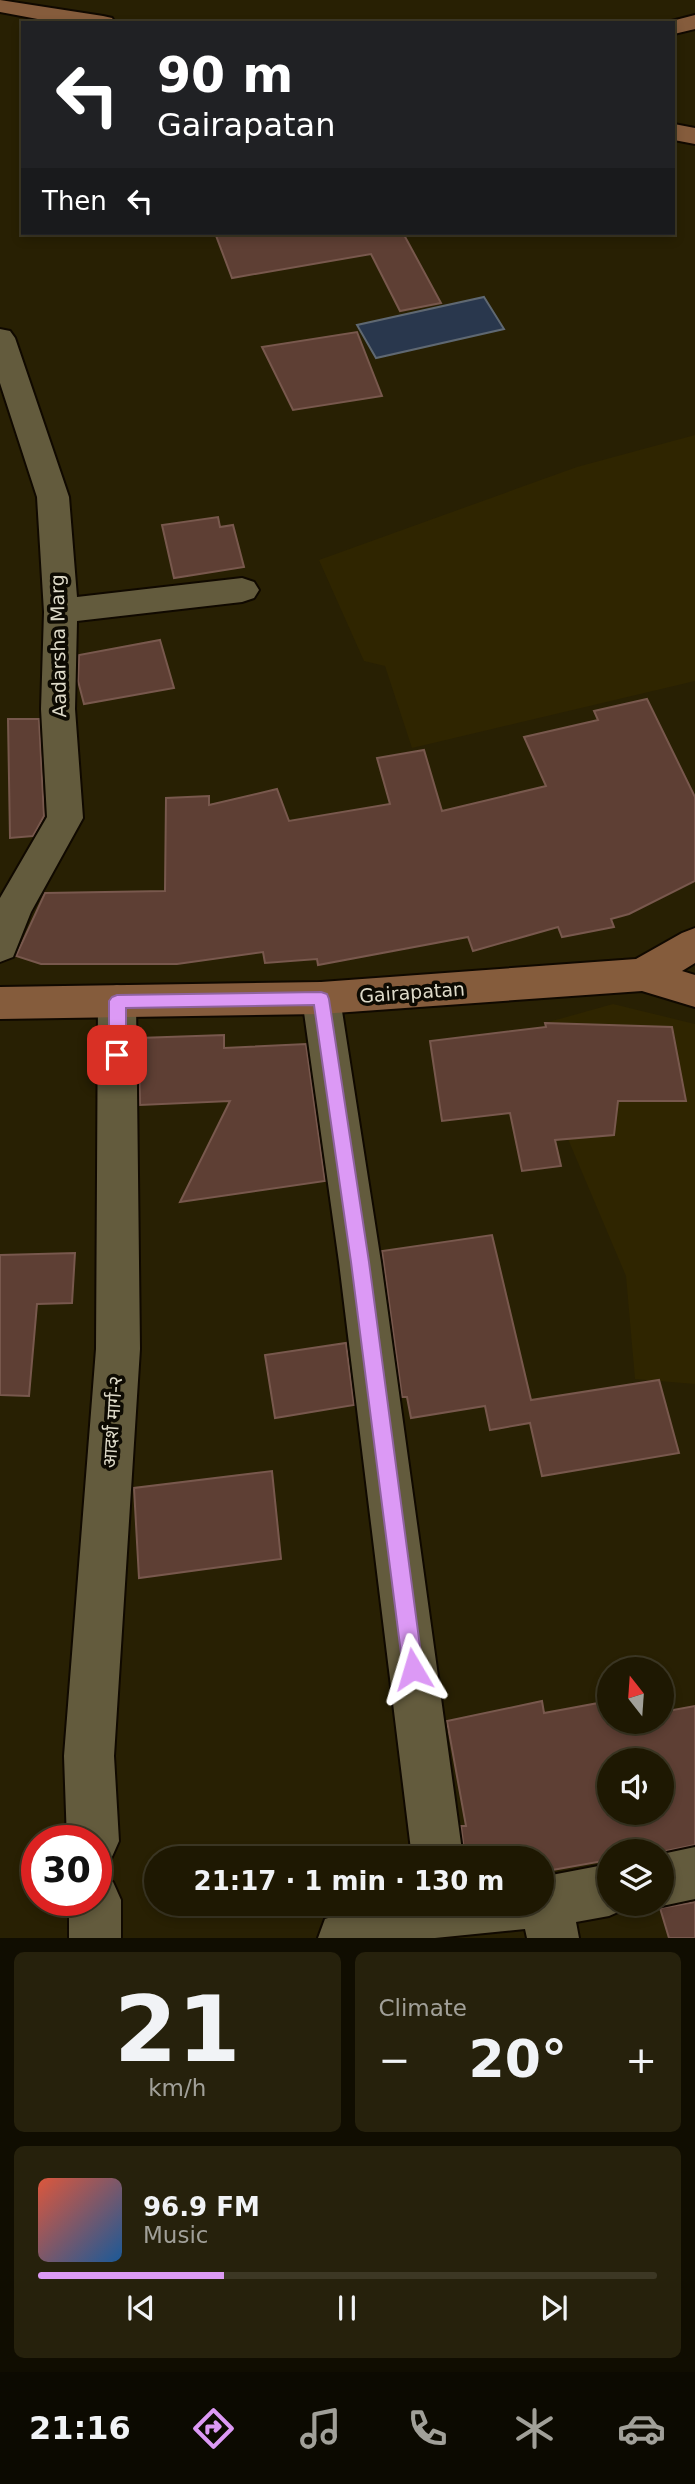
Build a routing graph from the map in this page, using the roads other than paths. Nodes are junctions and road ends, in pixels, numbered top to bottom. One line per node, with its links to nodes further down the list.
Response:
1 (0, 5): 2 (main road)
2 (92, 21)
3 (695, 22): 4 (main road)
4 (675, 27)
5 (675, 132): 6 (main road)
6 (695, 136)
7 (0, 338): 9 (street, Aadarsha Marg)
8 (243, 590): 9 (street)
9 (61, 612): 11 (street, Aadarsha Marg)
10 (695, 944): 12 (main road)
11 (0, 946)
12 (642, 975): 13 (main road, Gairapatan); 14 (main road, Gairapatan)
13 (695, 991)
14 (321, 999): 15 (main road, Gairapatan); 18 (street)
15 (117, 1001): 16 (main road, Gairapatan); 17 (street, आदर्श मार्ग-२)
16 (0, 1003)
17 (92, 1825)
18 (436, 1846)
19 (695, 1873): 20 (street)
20 (674, 1877)
21 (597, 1894): 22 (street)
22 (554, 1908)
23 (95, 1916): 25 (street)
24 (416, 1916): 26 (street)
25 (94, 1938)
26 (344, 1938)

